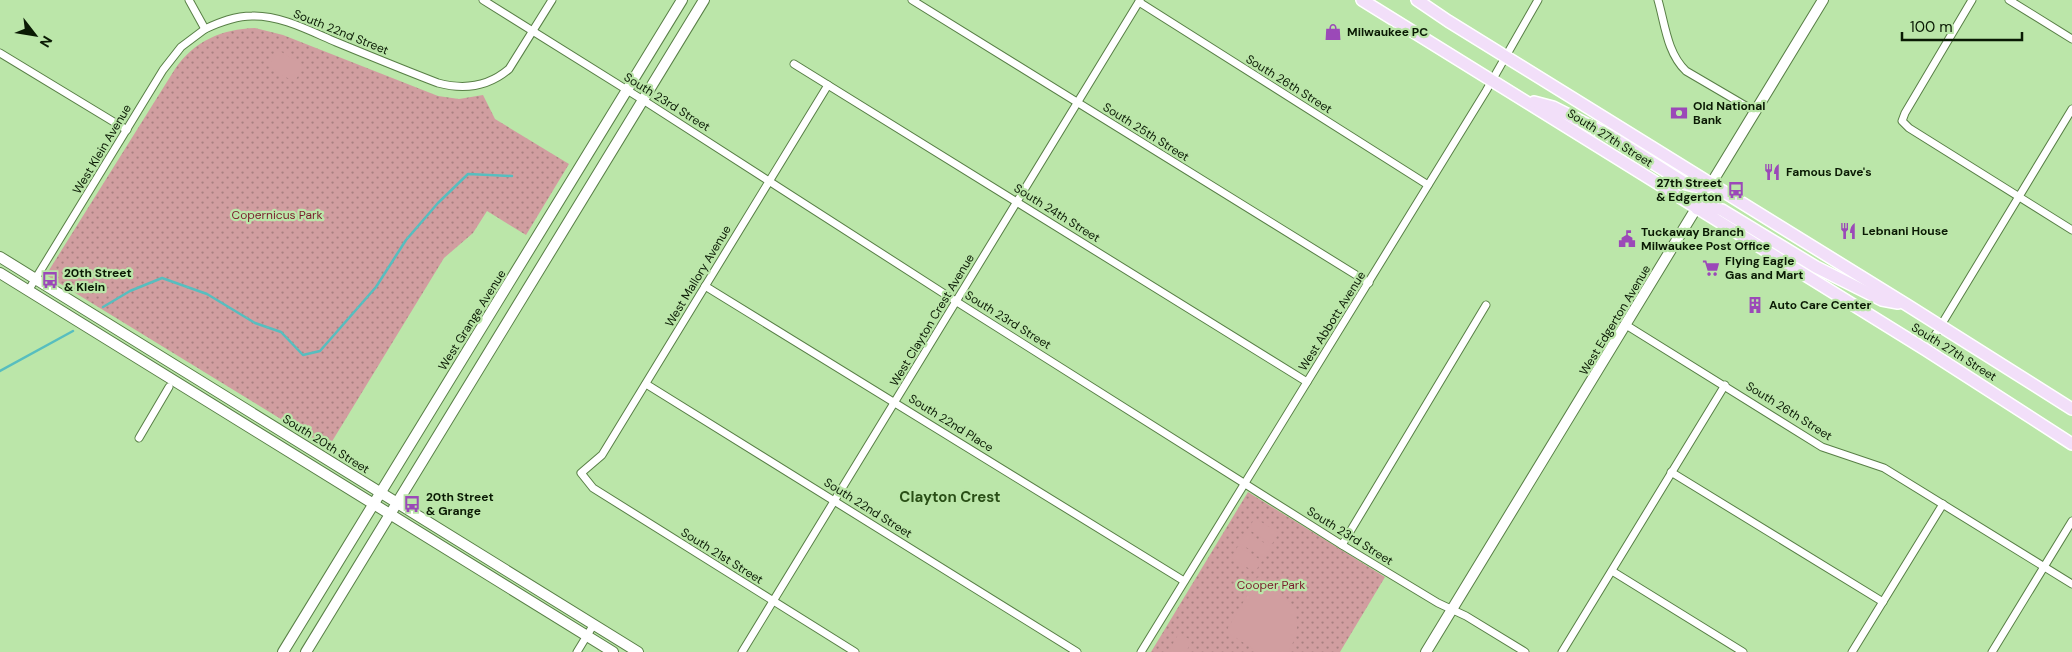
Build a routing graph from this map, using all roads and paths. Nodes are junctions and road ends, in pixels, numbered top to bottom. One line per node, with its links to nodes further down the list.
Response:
1 (189, 0): 15 (street)
2 (483, 0): 16 (street, South 23rd Street)
3 (552, 0): 16 (street)
4 (682, 0): 18 (street, West Grange Avenue)
5 (704, 0): 20 (street)
6 (912, 0): 28 (street, South 25th Street)
7 (1362, 0): 23 (main road, South 27th Street)
8 (1417, 0): 21 (main road, South 27th Street)
9 (1538, 0): 21 (street, West Abbott Avenue)
10 (1658, 0): 30 (street)
11 (1823, 0): 30 (street, West Edgerton Avenue)
12 (1972, 0): 37 (street)
13 (2009, 0): 17 (street)
14 (1139, 1): 28 (street, West Clayton Crest Avenue); 35 (street, South 26th Street)
15 (205, 29): 16 (street, South 22nd Street); 31 (street, West Klein Avenue)
16 (533, 31): 25 (street, South 23rd Street)
17 (2072, 39)
18 (656, 43): 20 (street); 25 (street, West Grange Avenue)
19 (0, 53): 31 (street)
20 (672, 53): 27 (street)
21 (1505, 56): 23 (street, West Abbott Avenue); 36 (main road, South 27th Street)
22 (794, 64): 24 (street, South 24th Street)
23 (1492, 80): 26 (main road, South 27th Street); 35 (street, West Abbott Avenue)
24 (828, 85): 34 (street, West Mallory Avenue); 38 (street, South 24th Street)
25 (628, 90): 27 (street, South 23rd Street); 32 (street, West Grange Avenue)
26 (1522, 99): 36 (main road); 39 (main road, South 27th Street)
27 (643, 100): 33 (street); 34 (street, South 23rd Street)
28 (1077, 102): 38 (street, West Clayton Crest Avenue); 44 (street, South 25th Street)
29 (2072, 109): 37 (street)
30 (1756, 112): 36 (street, West Edgerton Avenue)
31 (127, 130): 43 (street, West Klein Avenue)
32 (602, 132): 33 (street); 47 (street, West Grange Avenue)
33 (617, 142): 49 (street)
34 (769, 181): 45 (street, West Mallory Avenue); 48 (street, South 23rd Street)
35 (1428, 185): 44 (street, West Abbott Avenue)
36 (1712, 185): 39 (street, West Edgerton Avenue); 51 (main road, South 27th Street)
37 (2019, 197): 40 (street); 53 (street)
38 (1017, 201): 48 (street, West Clayton Crest Avenue); 55 (street, South 24th Street)
39 (1697, 209): 51 (main road); 52 (street, West Edgerton Avenue); 54 (main road, South 27th Street)
40 (2072, 230)
41 (0, 257): 43 (street, South 20th Street)
42 (0, 273): 46 (street, South 20th Street)
43 (36, 279): 46 (street, West Klein Avenue); 68 (street, South 20th Street)
44 (1369, 283): 55 (street, West Abbott Avenue)
45 (705, 286): 56 (street, West Mallory Avenue); 59 (street, South 22nd Place)
46 (28, 291): 71 (street, South 20th Street)
47 (503, 293): 49 (street); 63 (street, West Grange Avenue)
48 (957, 302): 59 (street, West Clayton Crest Avenue); 67 (street, South 23rd Street)
49 (519, 304): 64 (street)
50 (1486, 305): 75 (street)
51 (1907, 305): 53 (main road, South 27th Street)
52 (1626, 325): 57 (street, South 26th Street); 84 (street, West Edgerton Avenue)
53 (1942, 327): 54 (street); 60 (main road, South 27th Street)
54 (1926, 350): 62 (main road, South 27th Street)
55 (1308, 382): 67 (street, West Abbott Avenue)
56 (646, 384): 66 (street, West Mallory Avenue); 69 (street, South 22nd Street)
57 (1724, 385): 65 (street); 72 (street, South 26th Street)
58 (169, 387): 61 (street)
59 (895, 402): 69 (street, West Clayton Crest Avenue); 80 (street, South 22nd Place)
60 (2072, 410)
61 (138, 438)
62 (2072, 444)
63 (407, 449): 64 (street); 68 (street, West Grange Avenue)
64 (423, 460): 70 (street)
65 (1671, 472): 79 (street); 83 (street)
66 (581, 473): 82 (street, South 21st Street)
67 (1245, 483): 75 (street, South 23rd Street); 80 (street, West Abbott Avenue)
68 (381, 492): 70 (street, South 20th Street); 71 (street, West Grange Avenue)
69 (834, 500): 82 (street, West Clayton Crest Avenue); 94 (street, South 22nd Street)
70 (397, 502): 73 (street); 85 (street, South 20th Street)
71 (374, 504): 73 (street, South 20th Street); 76 (street, West Grange Avenue)
72 (1943, 504): 78 (street, South 26th Street); 83 (street)
73 (390, 514): 77 (street); 86 (street, South 20th Street)
74 (2072, 521): 78 (street)
75 (1342, 545): 84 (street, South 23rd Street)
76 (345, 552): 77 (street); 87 (street, West Grange Avenue)
77 (361, 562): 88 (street)
78 (2044, 566): 81 (street, South 26th Street); 101 (street)
79 (1612, 571): 98 (street); 99 (street)
80 (1184, 581): 95 (street, West Abbott Avenue)
81 (2072, 584)
82 (773, 601): 92 (street, West Clayton Crest Avenue); 93 (street, South 21st Street)
83 (1883, 602): 100 (street)
84 (1452, 609): 96 (street, West Edgerton Avenue); 97 (street, South 23rd Street)
85 (594, 624): 86 (street); 91 (street, South 20th Street)
86 (587, 636): 89 (street); 90 (street, South 20th Street)
87 (283, 652)
88 (306, 652)
89 (577, 652)
90 (613, 652)
91 (638, 652)
92 (742, 652)
93 (855, 652)
94 (1077, 652)
95 (1141, 652)
96 (1426, 652)
97 (1525, 652)
98 (1562, 652)
99 (1744, 652)
100 (1852, 652)
101 (1992, 652)

